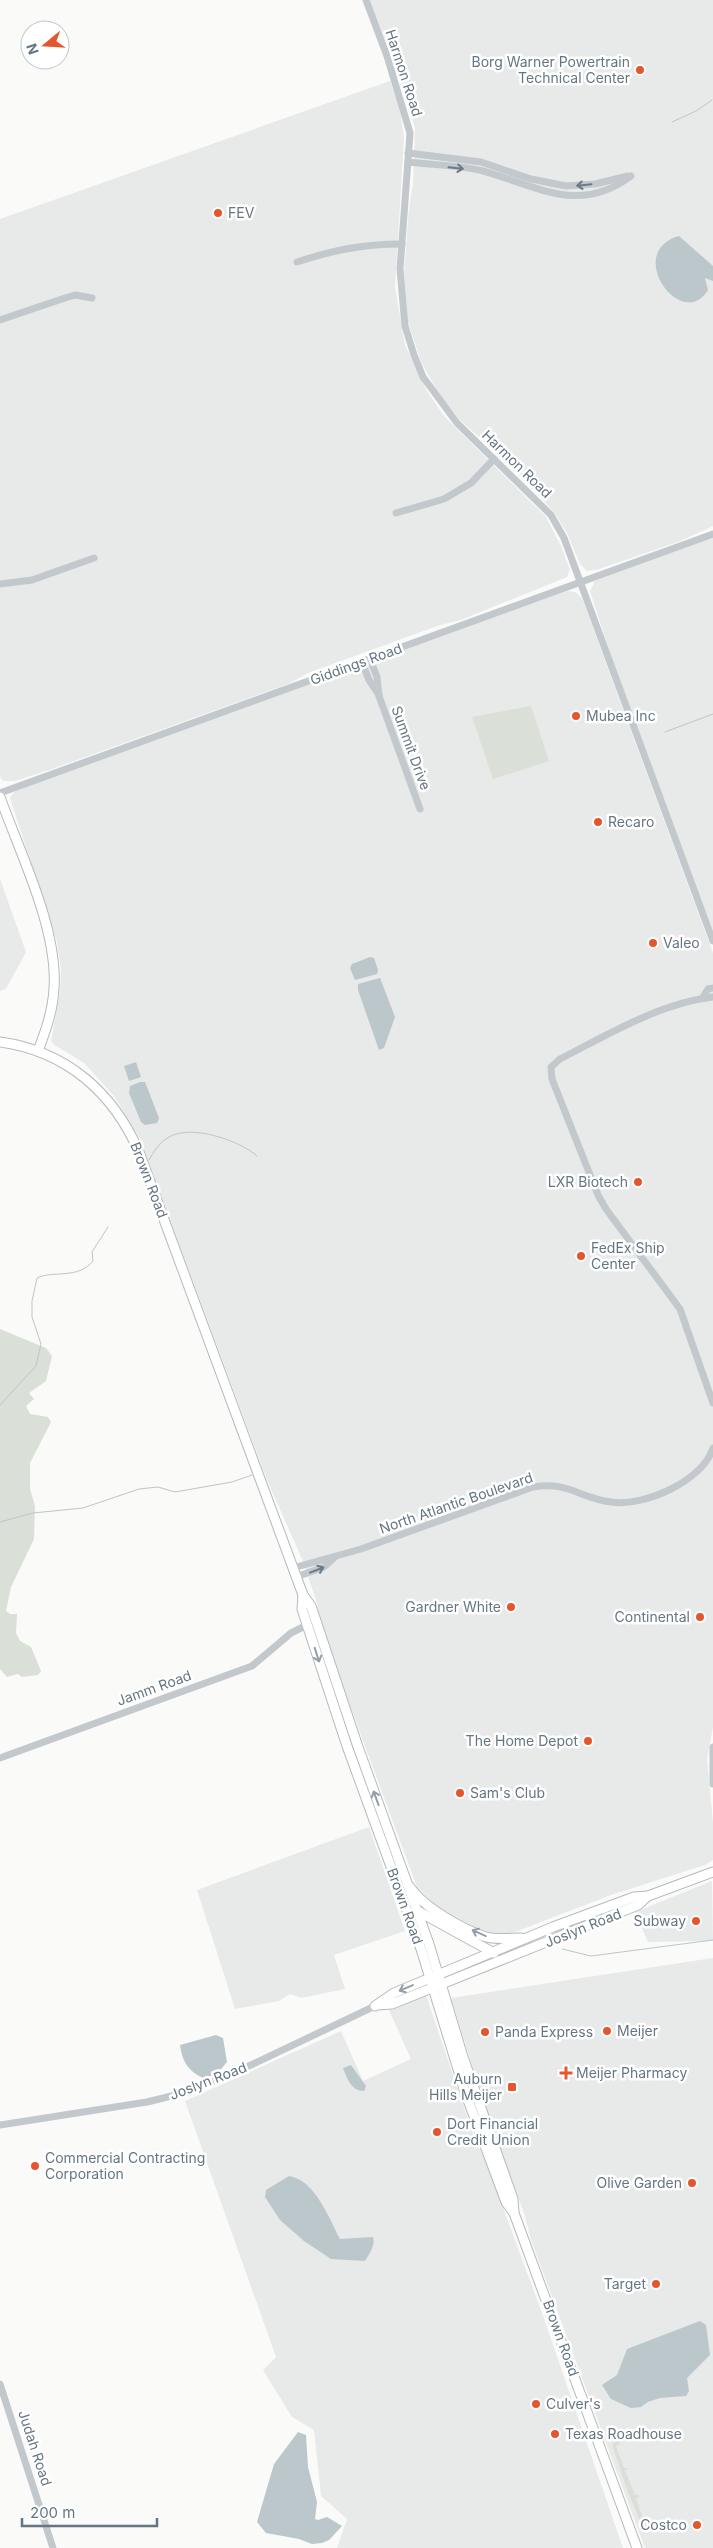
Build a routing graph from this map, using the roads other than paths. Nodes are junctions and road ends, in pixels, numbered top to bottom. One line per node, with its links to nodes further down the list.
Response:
1 (366, 0): 2 (street, Harmon Road)
2 (408, 153): 3 (street, Harmon Road); 3 (street, one-way to 2)
3 (408, 162): 4 (street, Harmon Road)
4 (402, 244): 5 (street); 8 (street, Harmon Road)
5 (297, 262)
6 (92, 298): 7 (street)
7 (0, 320)
8 (494, 459): 9 (street); 12 (street, Harmon Road)
9 (396, 513)
10 (713, 534): 12 (street, Giddings Road)
11 (94, 558): 13 (street)
12 (580, 582): 14 (street, Giddings Road); 19 (street, Harmon Road)
13 (0, 584)
14 (370, 659): 15 (street, Giddings Road); 16 (street, Summit Drive)
15 (362, 662): 16 (street, Summit Drive); 17 (street, Giddings Road)
16 (379, 696): 18 (street, Summit Drive)
17 (0, 795): 24 (main road)
18 (420, 809)
19 (713, 941)
20 (713, 988): 21 (street)
21 (703, 997): 22 (street); 25 (street)
22 (713, 997)
23 (0, 1042): 24 (main road)
24 (38, 1051): 27 (main road, Brown Road)
25 (713, 1403)
26 (713, 1448): 27 (street, North Atlantic Boulevard)
27 (295, 1573): 28 (main road, Brown Road)
28 (303, 1595): 29 (main road, Brown Road); 30 (main road, Brown Road)
29 (317, 1624): 30 (main road); 34 (main road, Brown Road)
30 (307, 1625): 31 (main road, Brown Road, one-way to 31); 33 (street, Jamm Road)
31 (339, 1721): 34 (main road); 38 (main road, Brown Road)
32 (713, 1747): 35 (street)
33 (0, 1758)
34 (369, 1779): 37 (main road, Brown Road, one-way to 34)
35 (713, 1784)
36 (713, 1872): 39 (main road, Joslyn Road)
37 (406, 1881): 40 (main road, Brown Road); 41 (main road, one-way to 37)
38 (401, 1896): 40 (main road); 44 (main road, Brown Road)
39 (648, 1896): 41 (main road, Joslyn Road); 43 (main road, Joslyn Road)
40 (416, 1910): 42 (main road); 44 (main road, Brown Road)
41 (526, 1938): 42 (main road, Joslyn Road)
42 (492, 1952): 43 (main road); 44 (main road, Joslyn Road)
43 (513, 1956): 45 (main road, Joslyn Road)
44 (434, 1976): 45 (main road, Brown Road); 46 (main road, Joslyn Road, one-way to 46)
45 (437, 1987): 46 (main road, Joslyn Road); 47 (main road, Brown Road); 48 (main road, Brown Road)
46 (375, 2006): 50 (street, Joslyn Road)
47 (446, 2036): 48 (main road); 49 (main road, Brown Road)
48 (480, 2106): 49 (main road); 51 (main road, Brown Road)
49 (471, 2110): 51 (main road); 52 (main road, Brown Road)
50 (0, 2126)
51 (500, 2162): 52 (main road, Brown Road)
52 (514, 2213): 55 (main road, Brown Road)
53 (0, 2384): 54 (street, Judah Road)
54 (53, 2548)
55 (638, 2548)

